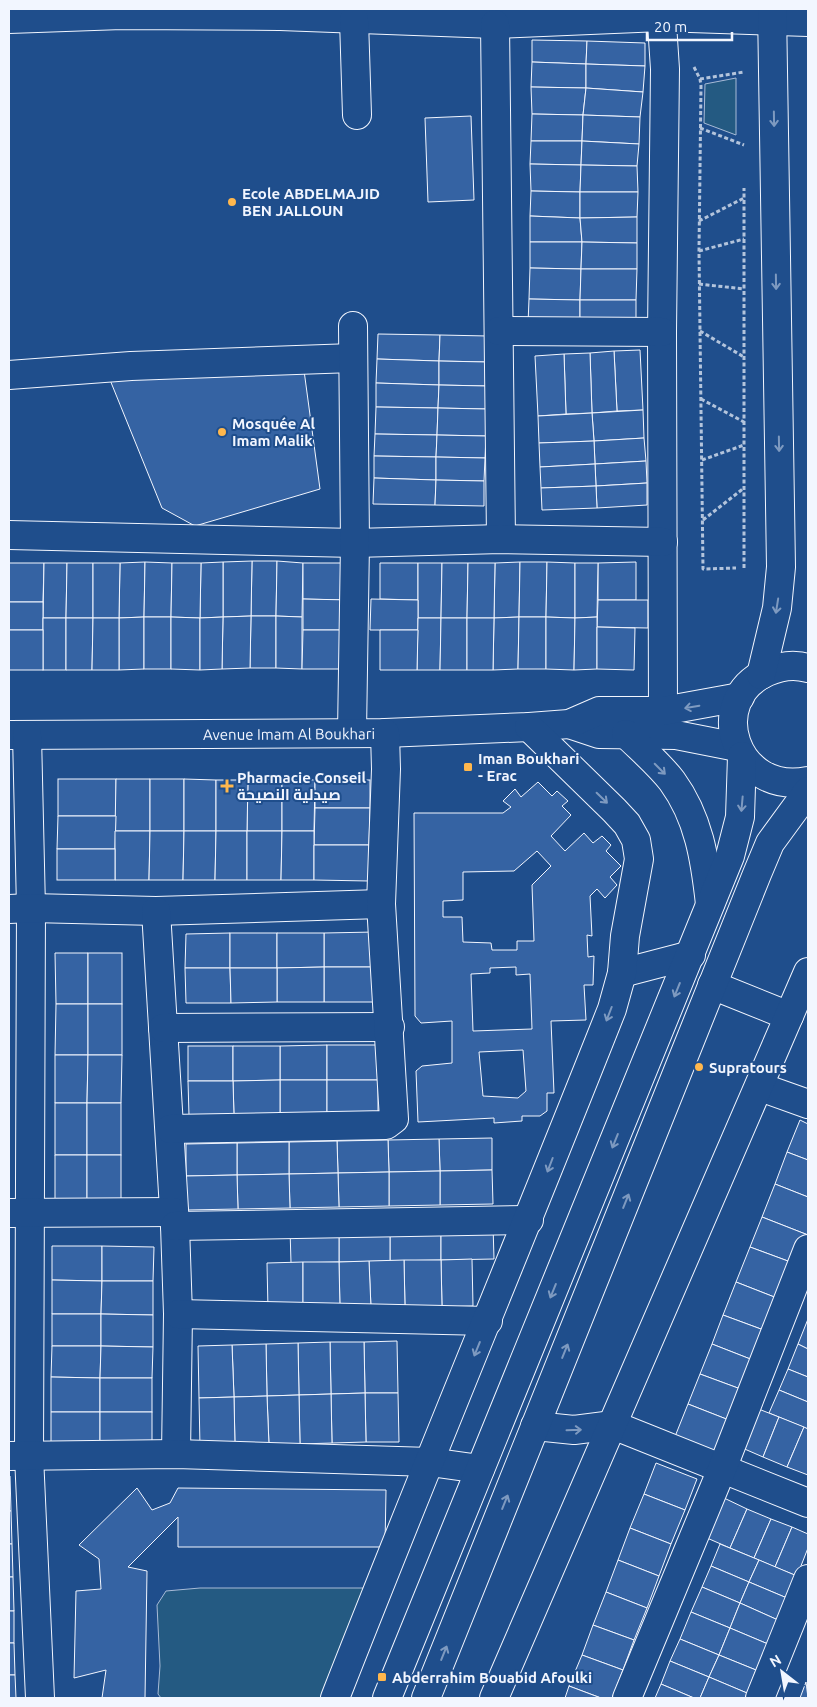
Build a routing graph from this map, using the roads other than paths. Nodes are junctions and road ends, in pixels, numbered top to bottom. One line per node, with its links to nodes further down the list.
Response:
1 (122, 12): 2 (street); 5 (street)
2 (280, 12): 6 (street)
3 (661, 13): 4 (street); 8 (street); 12 (street)
4 (772, 15): 7 (street); 20 (street, one-way to 20)
5 (9, 19)
6 (354, 20): 8 (street); 9 (street)
7 (808, 22)
8 (495, 24): 11 (street)
9 (357, 116)
10 (353, 326): 13 (street)
11 (499, 331): 12 (street); 16 (street)
12 (662, 332): 18 (street)
13 (353, 358): 14 (street); 17 (street)
14 (9, 375)
15 (9, 535): 17 (street)
16 (501, 539): 17 (street); 18 (street)
17 (355, 542): 25 (street)
18 (663, 542): 22 (street)
19 (808, 668): 20 (street)
20 (761, 675): 21 (street)
21 (740, 697): 22 (street, Avenue Imam Al Boukhari, one-way to 22); 29 (street)
22 (663, 710): 23 (street, Avenue Imam Al Boukhari)
23 (569, 724): 24 (street, Avenue Imam Al Boukhari); 27 (street, Avenue Imam Al Boukhari)
24 (529, 727): 26 (street, Avenue Imam Al Boukhari); 38 (street, one-way to 38)
25 (352, 732): 26 (street, Avenue Imam Al Boukhari); 28 (street, Avenue Imam Al Boukhari)
26 (385, 732): 32 (street)
27 (626, 734): 29 (street, Avenue Imam Al Boukhari); 33 (street, one-way to 33)
28 (18, 735): 34 (street)
29 (739, 751): 30 (street); 33 (street, one-way to 33)
30 (808, 781)
31 (808, 791): 39 (street)
32 (381, 904): 35 (street); 41 (street)
33 (710, 907): 36 (street)
34 (20, 909): 35 (street); 46 (street)
35 (156, 911): 42 (street)
36 (691, 955): 38 (street); 57 (street, one-way to 57)
37 (808, 972): 40 (street)
38 (622, 974): 48 (street, one-way to 48)
39 (712, 985): 40 (street); 53 (street, one-way to 39)
40 (790, 1016): 43 (street)
41 (390, 1027): 42 (street); 45 (street)
42 (163, 1028): 45 (street)
43 (760, 1087): 44 (street); 52 (street)
44 (808, 1104)
45 (170, 1129): 47 (street)
46 (19, 1213): 47 (street); 55 (street)
47 (175, 1219): 48 (street); 50 (street)
48 (529, 1220): 51 (street)
49 (808, 1249): 58 (street)
50 (178, 1314): 51 (street); 54 (street)
51 (488, 1321): 56 (street, one-way to 56)
52 (613, 1424): 53 (street, one-way to 52); 58 (street); 65 (street)
53 (535, 1426): 64 (street, one-way to 53)
54 (176, 1454): 55 (street); 56 (street)
55 (19, 1456): 61 (street)
56 (430, 1462): 57 (street); 62 (street)
57 (480, 1469): 63 (street)
58 (722, 1469): 59 (street); 66 (street)
59 (808, 1503)
60 (808, 1579): 67 (street)
61 (40, 1698)
62 (335, 1698)
63 (387, 1698)
64 (426, 1698)
65 (494, 1698)
66 (626, 1698)
67 (760, 1698)

